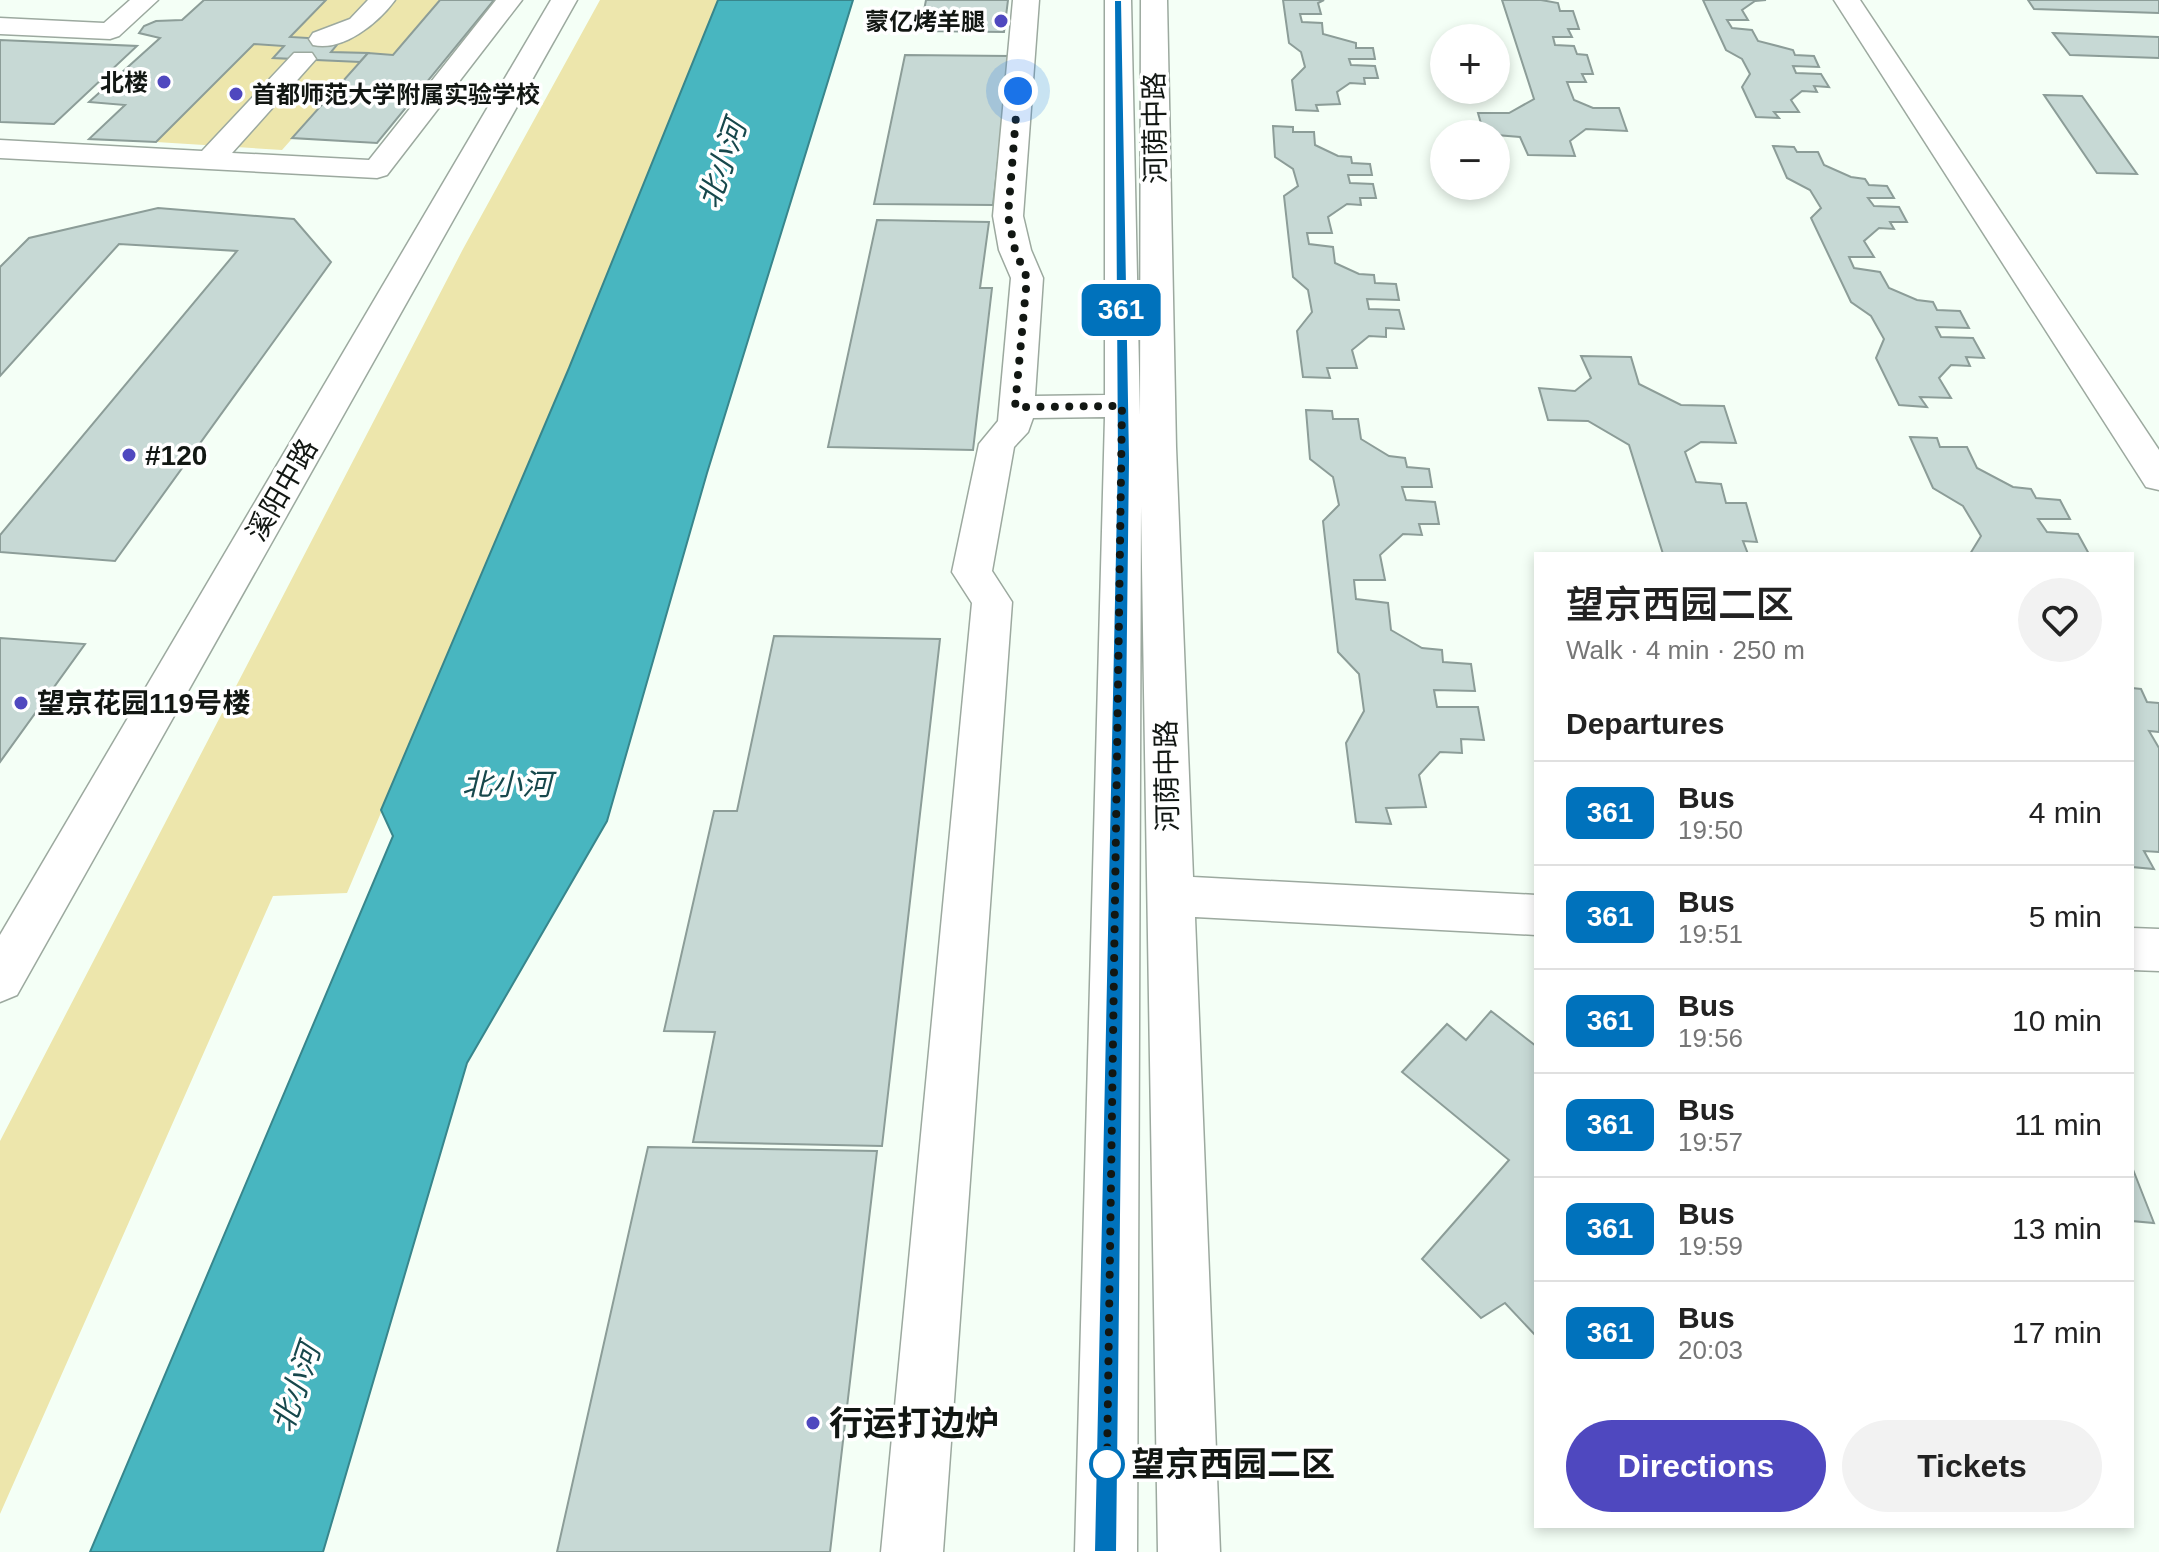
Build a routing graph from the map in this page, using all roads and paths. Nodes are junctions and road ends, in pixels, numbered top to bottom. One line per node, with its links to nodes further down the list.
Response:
1 (145, 0): 9 (street)
2 (382, 0): 10 (street)
3 (509, 0): 12 (street)
4 (564, 0): 13 (street, 溪阳中路)
5 (1026, 0): 19 (street)
6 (1118, 0): 18 (street, 河荫中路)
7 (1154, 0): 21 (street, 河荫中路)
8 (1847, 0): 20 (street)
9 (0, 26)
10 (322, 39)
11 (303, 59): 15 (street)
12 (451, 64): 13 (street); 15 (street)
13 (505, 66): 25 (street, 溪阳中路)
14 (0, 149): 15 (street)
15 (209, 161)
16 (0, 175): 17 (street)
17 (262, 191)
18 (1122, 406): 19 (street); 27 (street, 河荫中路)
19 (1015, 407): 26 (street)
20 (2159, 478)
21 (1170, 898): 22 (street); 28 (street, 河荫中路)
22 (1534, 915)
23 (2134, 949): 24 (street)
24 (2159, 950)
25 (0, 980)
26 (912, 1552)
27 (1106, 1552)
28 (1189, 1552)

